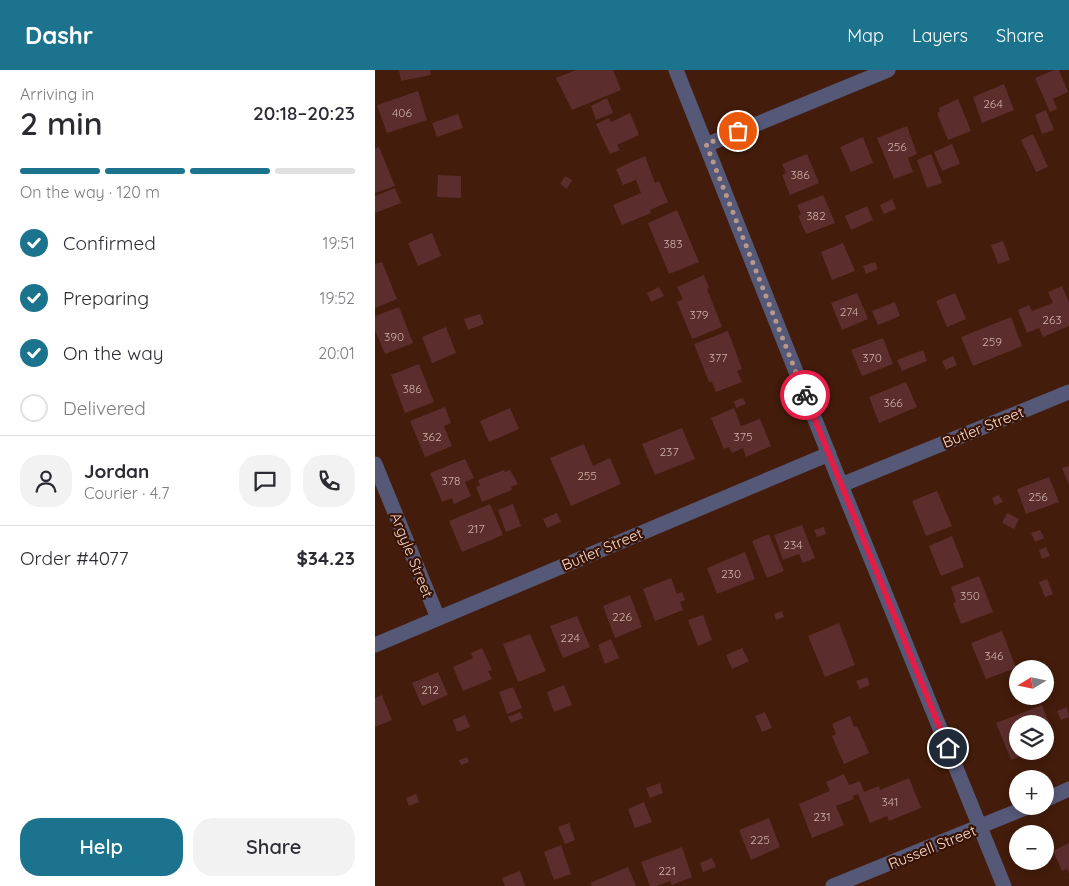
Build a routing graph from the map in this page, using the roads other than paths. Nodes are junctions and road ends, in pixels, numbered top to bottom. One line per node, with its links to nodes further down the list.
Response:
1 (676, 70): 3 (street)
2 (888, 70): 3 (street)
3 (706, 144): 5 (street)
4 (1069, 392): 7 (street, Butler Street)
5 (829, 454): 7 (street); 8 (street, Butler Street)
6 (375, 464): 8 (street, Argyle Street)
7 (841, 485): 13 (street)
8 (438, 618): 9 (street, Butler Street)
9 (375, 645)
10 (1069, 790): 11 (street)
11 (1054, 796)
12 (1009, 815): 13 (street, Russell Street)
13 (980, 827): 14 (street, Russell Street); 15 (street)
14 (833, 886)
15 (1004, 886)

